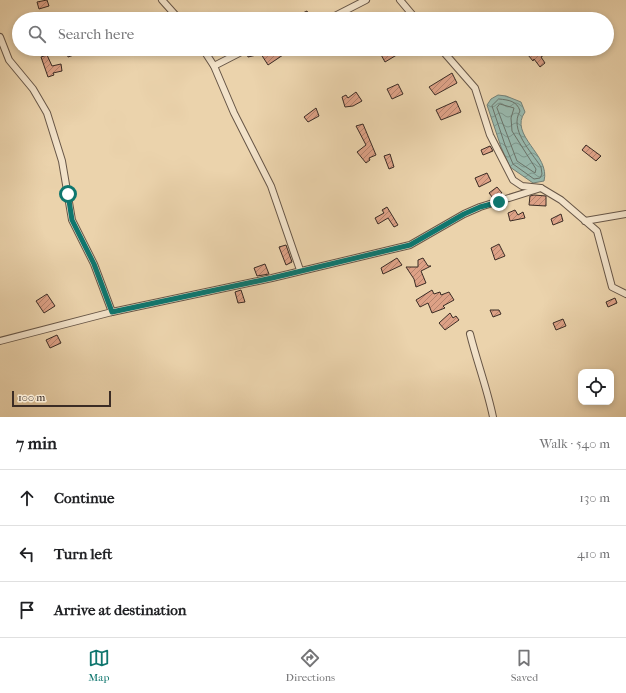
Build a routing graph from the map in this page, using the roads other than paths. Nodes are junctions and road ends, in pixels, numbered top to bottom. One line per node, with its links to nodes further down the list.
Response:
1 (162, 0): 4 (street)
2 (366, 0): 5 (street)
3 (400, 0): 6 (street)
4 (173, 12)
5 (343, 12)
6 (410, 12)
7 (0, 37): 17 (street)
8 (208, 56): 11 (street)
9 (233, 56): 11 (street)
10 (447, 56): 12 (street)
11 (214, 66): 15 (street)
12 (541, 188): 14 (street); 15 (street)
13 (626, 214): 14 (street)
14 (585, 221): 16 (street)
15 (300, 270): 17 (street)
16 (626, 294)
17 (112, 312): 19 (street)
18 (470, 334): 20 (street)
19 (0, 341)
20 (494, 417)

